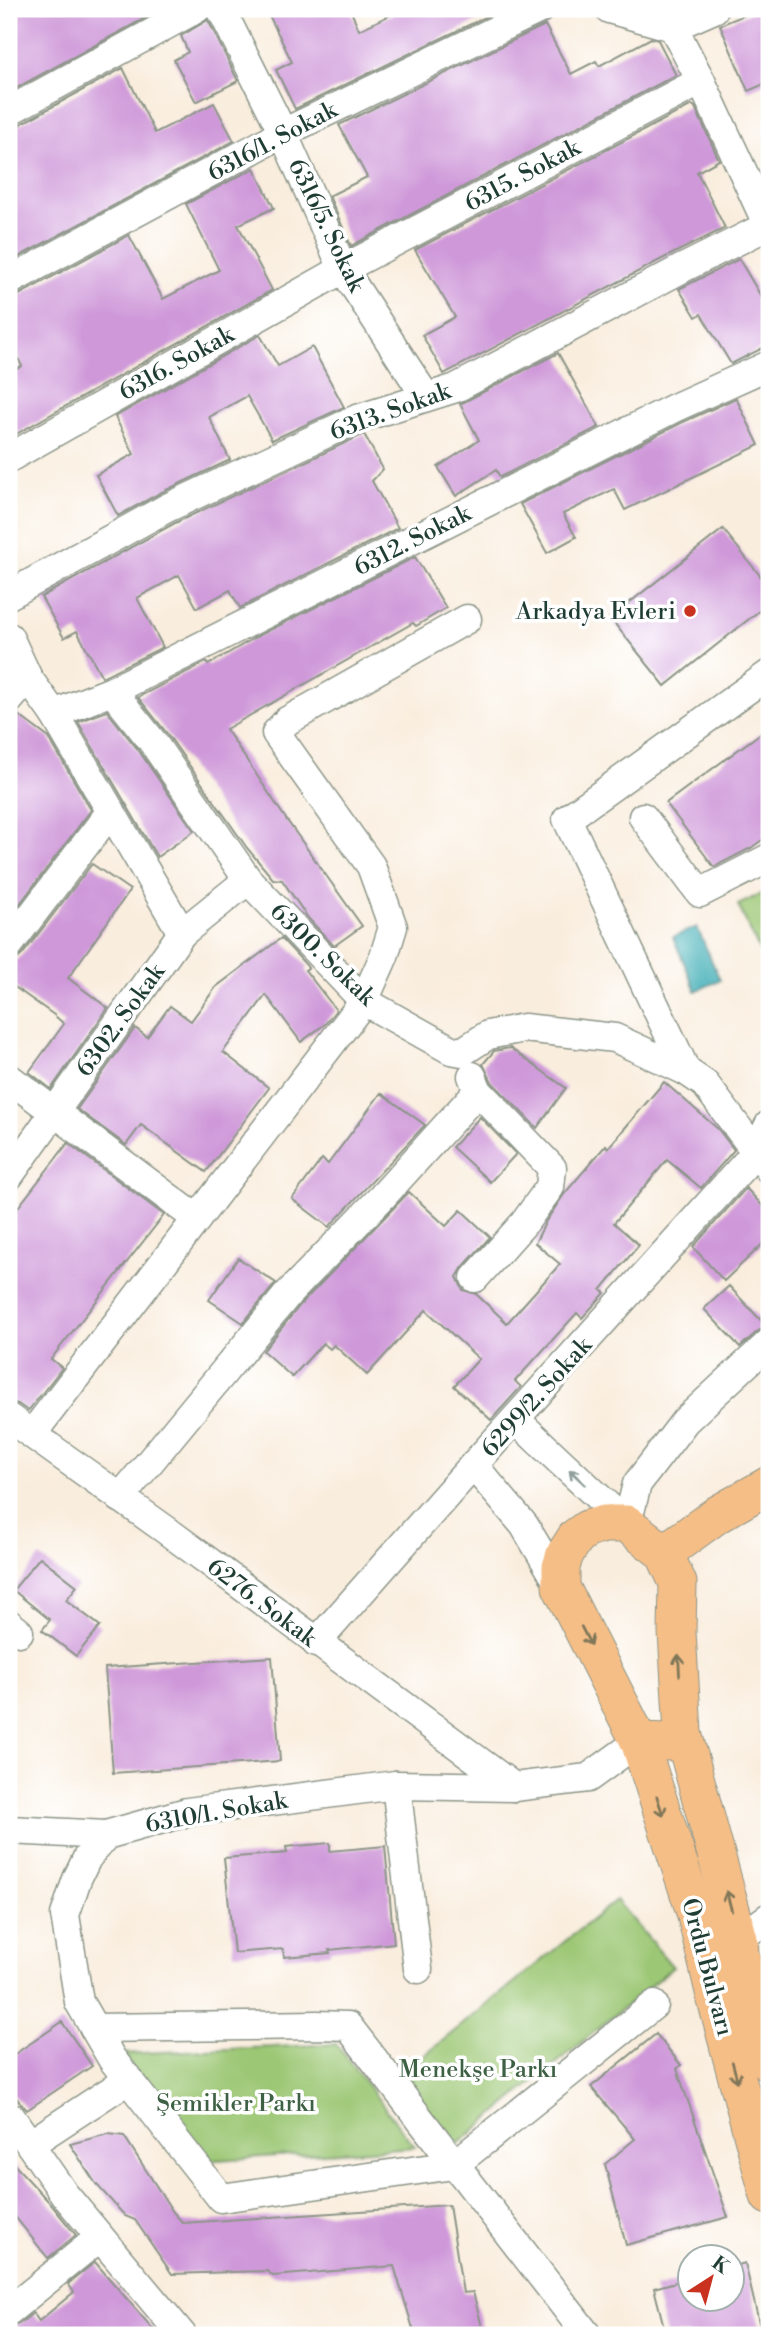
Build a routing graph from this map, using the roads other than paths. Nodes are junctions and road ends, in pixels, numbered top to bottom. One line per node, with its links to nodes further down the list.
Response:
1 (196, 9): 8 (street)
2 (221, 9): 9 (street, 6316/5. Sokak)
3 (540, 9): 9 (street, 6316/1. Sokak)
4 (610, 9): 6 (street)
5 (714, 9): 6 (street)
6 (669, 18): 7 (street)
7 (701, 81): 10 (street); 11 (street, 6315. Sokak)
8 (9, 111)
9 (283, 133): 11 (street, 6316/5. Sokak); 12 (street, 6316/1. Sokak)
10 (769, 225): 14 (street, 6313. Sokak)
11 (343, 269): 14 (street, 6316/5. Sokak); 15 (street, 6316. Sokak)
12 (9, 281)
13 (769, 365): 21 (street, 6312. Sokak)
14 (426, 397): 16 (street, 6313. Sokak)
15 (9, 458)
16 (9, 595)
17 (467, 619): 30 (street)
18 (9, 637): 20 (street)
19 (769, 674): 32 (street)
20 (28, 678): 22 (street); 23 (street)
21 (113, 691): 23 (street, 6312. Sokak); 27 (street, 6300. Sokak)
22 (9, 700)
23 (54, 714): 24 (street)
24 (111, 811): 28 (street); 29 (street)
25 (643, 817): 26 (street)
26 (769, 858)
27 (248, 880): 28 (street, 6302. Sokak); 30 (street, 6300. Sokak)
28 (182, 933): 35 (street, 6302. Sokak)
29 (9, 945)
30 (364, 1001): 31 (street, 6300. Sokak); 39 (street)
31 (462, 1052): 32 (street); 34 (street)
32 (687, 1071): 37 (street)
33 (9, 1078): 35 (street)
34 (478, 1091): 40 (street); 47 (street)
35 (53, 1112): 38 (street, 6302. Sokak); 39 (street)
36 (769, 1125): 37 (street)
37 (763, 1161): 43 (street, 6299/2. Sokak)
38 (9, 1176)
39 (197, 1219): 44 (street)
40 (475, 1278)
41 (769, 1343): 48 (street)
42 (9, 1418): 44 (street, 6276. Sokak)
43 (516, 1420): 45 (street, 6299/2. Sokak); 48 (street, Ordu Bulvarı, one-way to 43)
44 (32, 1434): 47 (street, 6276. Sokak)
45 (474, 1466): 50 (street, Ordu Bulvarı); 51 (street, 6299/2. Sokak)
46 (769, 1485): 49 (main road)
47 (120, 1498): 51 (street, 6276. Sokak)
48 (627, 1524): 49 (main road, Ordu Bulvarı); 50 (main road)
49 (664, 1553): 52 (main road, Ordu Bulvarı, one-way to 49)
50 (561, 1587): 53 (main road, Ordu Bulvarı, one-way to 53)
51 (316, 1643): 55 (street, 6276. Sokak)
52 (683, 1733): 53 (main road); 59 (main road, Ordu Bulvarı, one-way to 52)
53 (639, 1741): 55 (street, 6310/1. Sokak); 68 (main road, Ordu Bulvarı, one-way to 68)
54 (396, 1785): 55 (street, 6310/1. Sokak); 57 (street, 6310/1. Sokak); 60 (street)
55 (514, 1787)
56 (9, 1830): 57 (street, 6310/1. Sokak)
57 (106, 1835): 62 (street)
58 (769, 1917): 59 (street)
59 (739, 1939): 63 (main road, Ordu Bulvarı)
60 (418, 1969)
61 (654, 2005): 67 (street)
62 (94, 2028): 64 (street); 67 (street)
63 (769, 2062)
64 (129, 2080): 66 (street); 67 (street)
65 (9, 2119): 66 (street)
66 (30, 2144): 69 (street)
67 (454, 2165): 72 (street)
68 (769, 2196)
69 (100, 2237): 70 (street); 71 (street)
70 (9, 2311)
71 (182, 2335)
72 (587, 2335)

